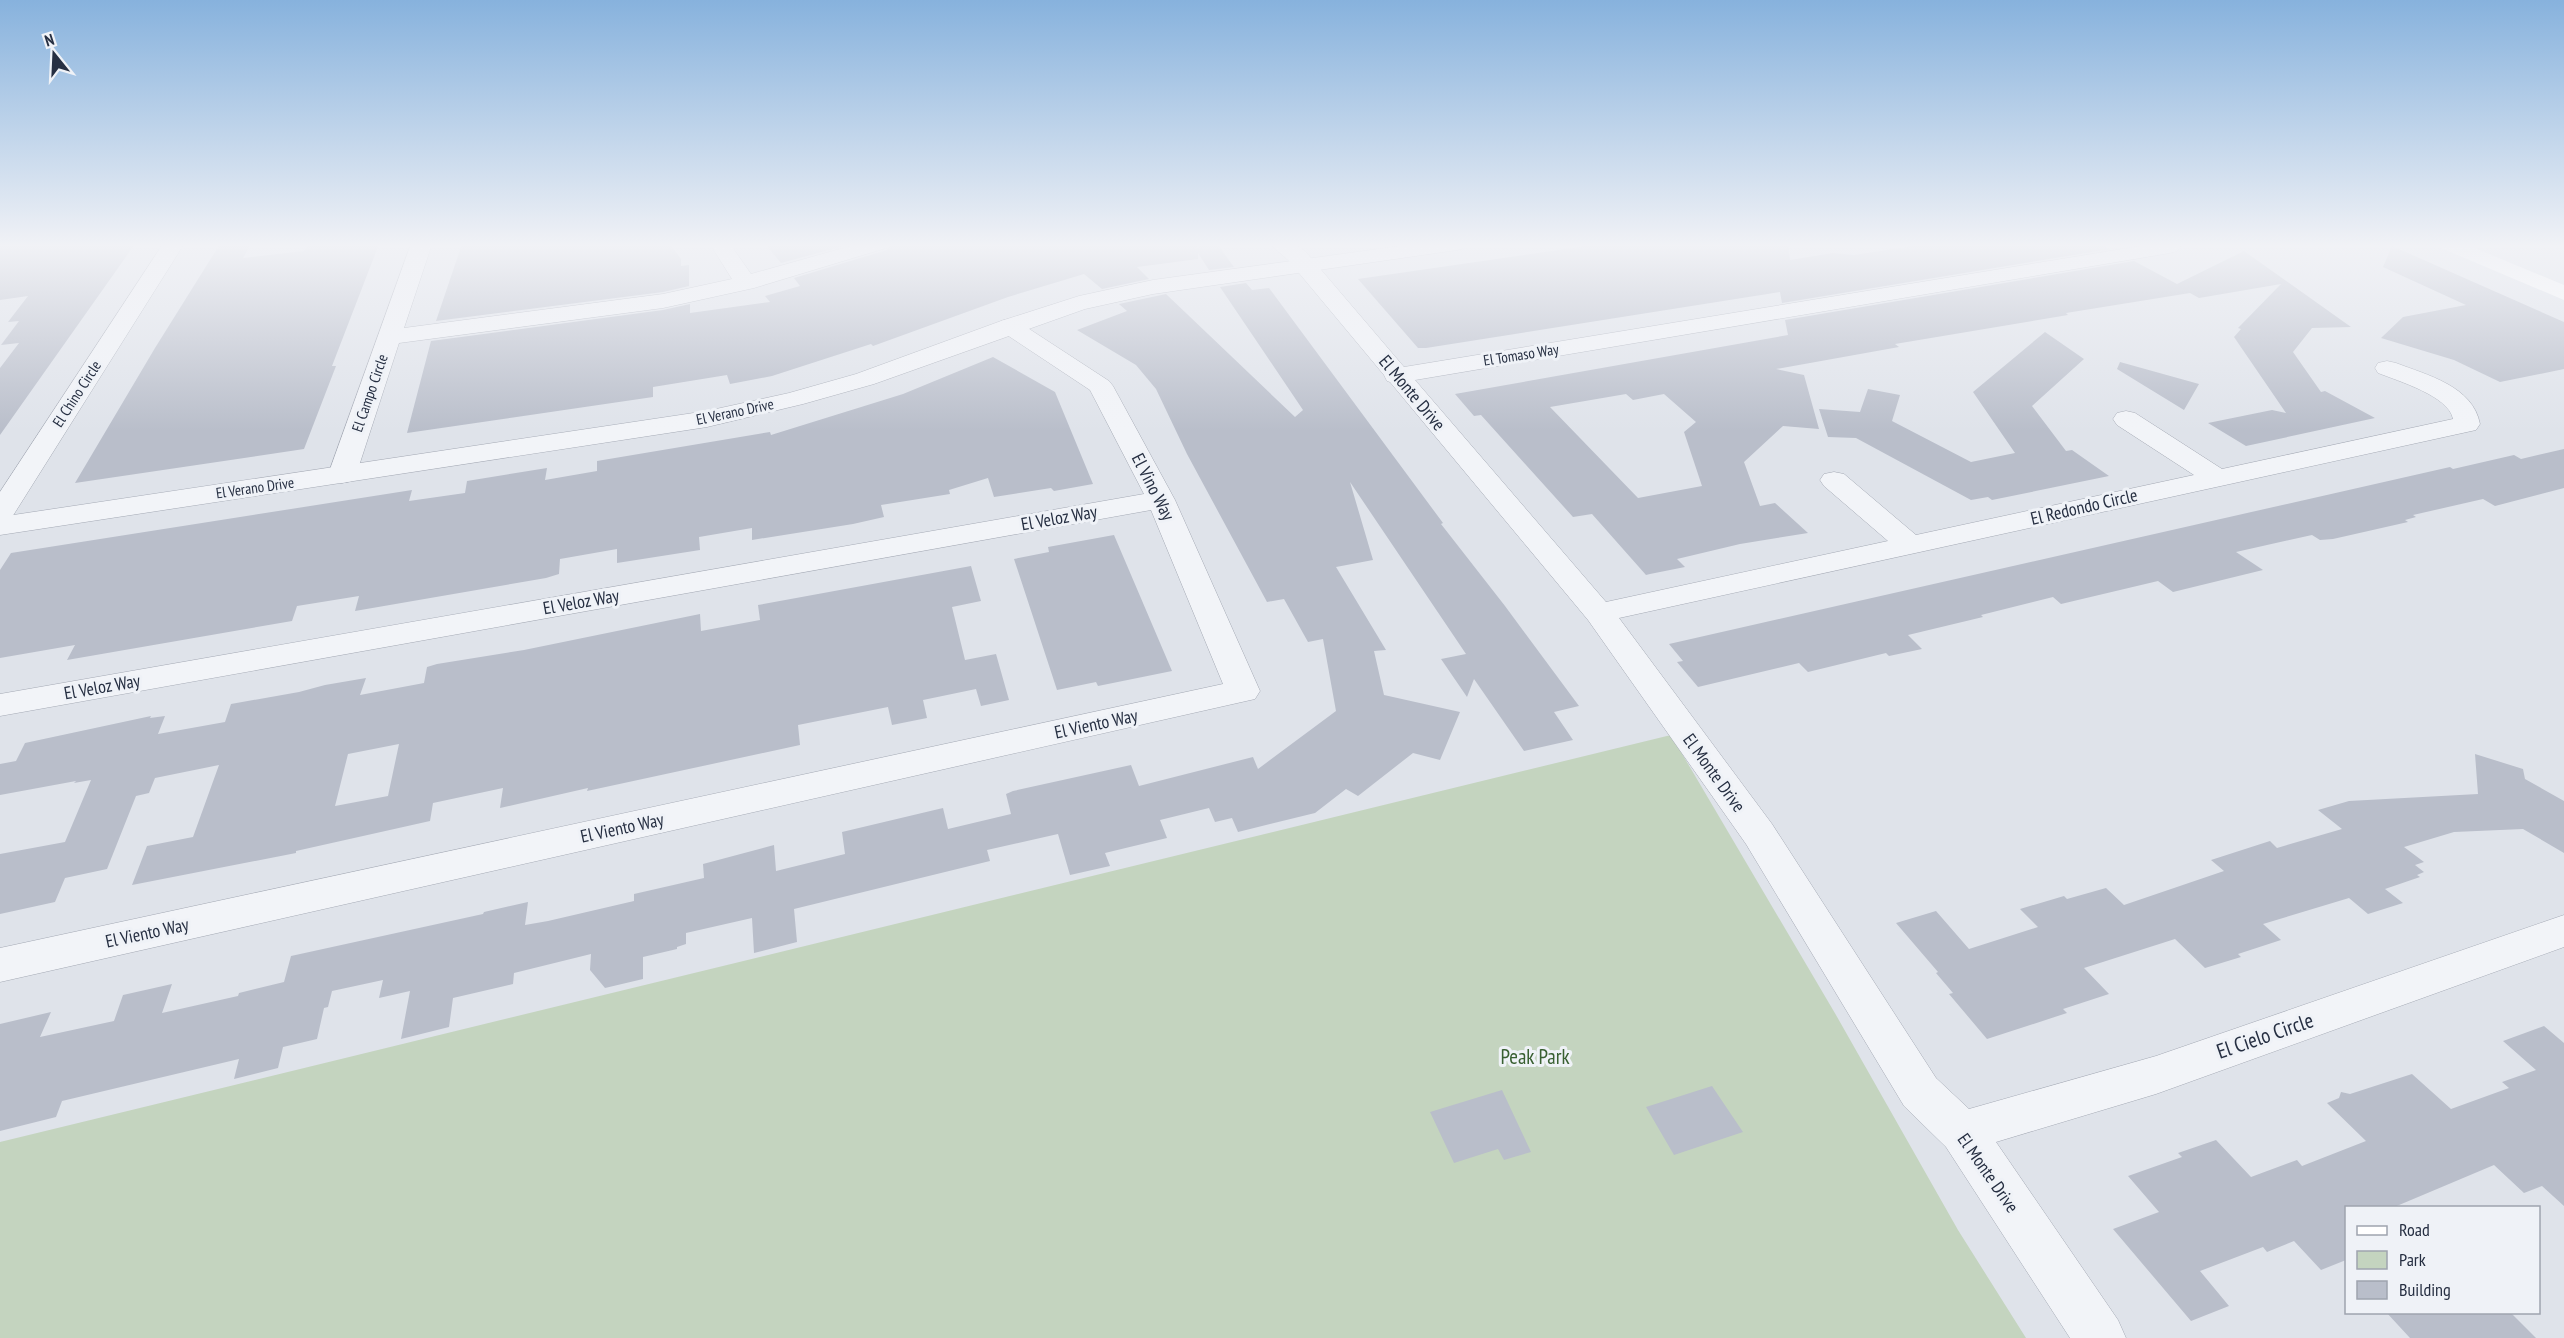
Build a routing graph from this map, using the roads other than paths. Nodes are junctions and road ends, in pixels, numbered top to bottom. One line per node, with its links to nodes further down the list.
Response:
1 (133, 306): 16 (street, El Chino Circle)
2 (399, 306): 8 (street, El Campo Circle)
3 (622, 306): 8 (street)
4 (1069, 306): 7 (street, El Verano Drive)
5 (1337, 306): 10 (street, El Monte Drive)
6 (1813, 306): 10 (street, El Tomaso Way)
7 (1009, 326): 12 (street, El Verano Drive); 15 (street, El Vino Way)
8 (389, 337): 12 (street, El Campo Circle)
9 (2387, 368): 13 (street, El Redondo Circle)
10 (1396, 376): 19 (street, El Monte Drive)
11 (2126, 419): 13 (street)
12 (342, 475): 17 (street, El Verano Drive)
13 (2217, 477): 18 (street, El Redondo Circle)
14 (1834, 480): 18 (street)
15 (1161, 500): 20 (street, El Vino Way); 21 (street, El Veloz Way)
16 (0, 514)
17 (0, 526)
18 (1911, 546): 19 (street, El Redondo Circle)
19 (1599, 613): 24 (street, El Monte Drive)
20 (1243, 691): 23 (street, El Viento Way)
21 (0, 705)
22 (2564, 931): 24 (street, El Cielo Circle)
23 (0, 965)
24 (1962, 1132): 25 (street, El Monte Drive)
25 (2100, 1338)

